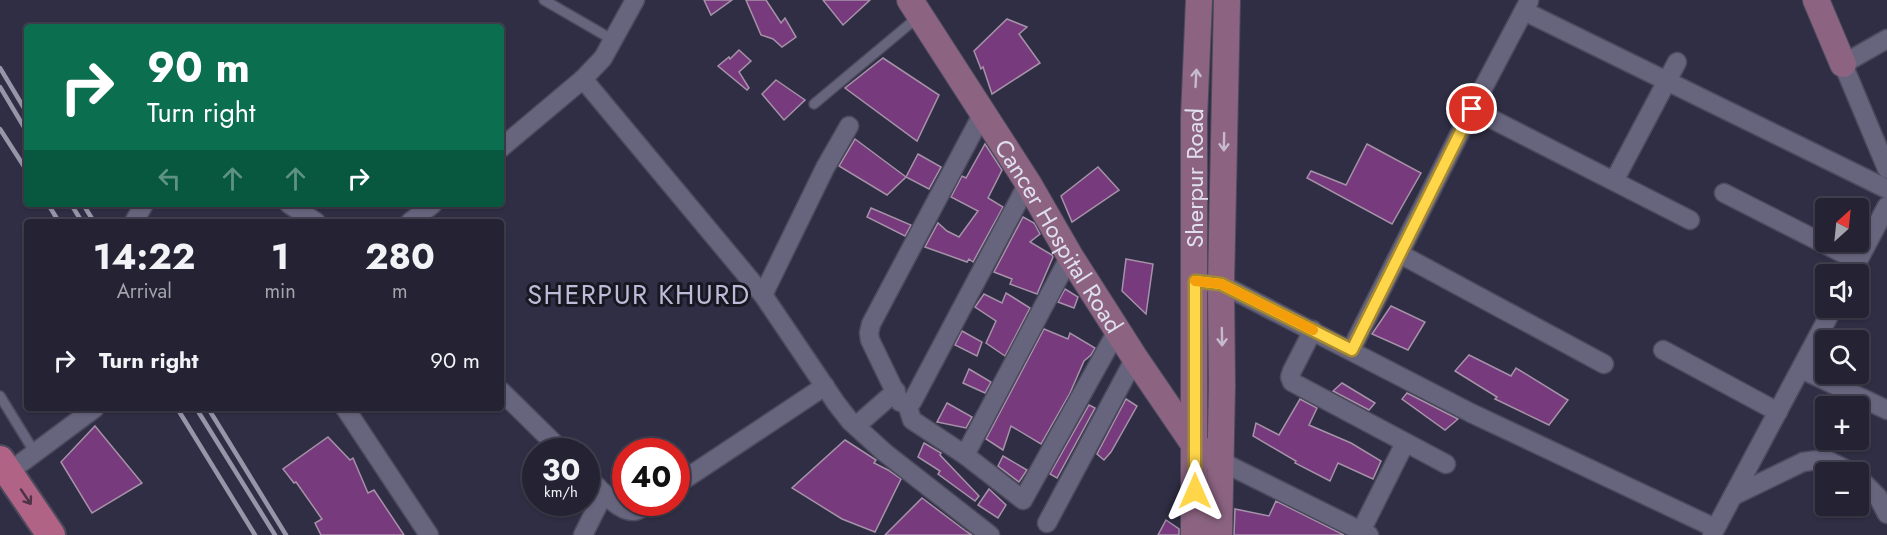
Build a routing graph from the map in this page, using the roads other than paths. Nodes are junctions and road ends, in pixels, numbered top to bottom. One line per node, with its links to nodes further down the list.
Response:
1 (544, 0): 9 (lane)
2 (635, 0): 9 (street)
3 (1199, 0): 34 (street, Sherpur Road, one-way to 3)
4 (1227, 0): 35 (street, Sherpur Road, one-way to 35)
5 (1816, 0): 11 (street)
6 (1526, 5): 13 (street); 15 (street)
7 (914, 8): 14 (lane); 16 (street, Cancer Hospital Road)
8 (1887, 39): 11 (street)
9 (613, 40): 12 (street)
10 (1677, 62): 13 (street)
11 (1843, 64): 19 (street)
12 (583, 79): 18 (street); 36 (street)
13 (1667, 81): 20 (street); 22 (street)
14 (813, 104)
15 (1472, 109): 20 (street); 30 (street)
16 (983, 113): 21 (street, Cancer Hospital Road); 48 (street)
17 (849, 126): 36 (street)
18 (504, 145)
19 (1887, 169)
20 (1614, 181): 29 (street)
21 (1028, 183): 31 (street, Cancer Hospital Road); 48 (street)
22 (1887, 189)
23 (1724, 193): 32 (street)
24 (1887, 206): 33 (street)
25 (294, 207): 27 (street)
26 (429, 207): 28 (street)
27 (312, 219)
28 (414, 219)
29 (1690, 220)
30 (1400, 254): 40 (street); 43 (street)
31 (1070, 256): 39 (street, Cancer Hospital Road); 58 (street)
32 (1847, 264)
33 (1856, 264)
34 (1195, 281): 35 (street); 56 (street, Sherpur Road)
35 (1221, 284): 38 (street); 59 (street, Sherpur Road, one-way to 59)
36 (762, 295): 45 (street)
37 (1828, 318): 44 (street)
38 (1313, 330): 40 (street); 55 (street)
39 (1117, 331): 42 (street, Cancer Hospital Road); 58 (street)
40 (1352, 350): 72 (street)
41 (1663, 350): 52 (street)
42 (1136, 358): 56 (street, Cancer Hospital Road); 70 (street)
43 (1604, 364)
44 (1801, 369): 51 (street); 52 (street)
45 (825, 386): 53 (street); 63 (street)
46 (504, 394): 54 (street)
47 (0, 396): 57 (lane)
48 (901, 398): 53 (street); 58 (street)
49 (91, 411): 57 (street)
50 (347, 411): 75 (street)
51 (1887, 411)
52 (1778, 412): 67 (street)
53 (856, 426): 71 (street)
54 (548, 438)
55 (1405, 443): 61 (street); 73 (street)
56 (1195, 446): 59 (street, Cancer Hospital Road); 77 (street, Sherpur Road)
57 (35, 453): 62 (street)
58 (965, 455)
59 (1220, 460): 73 (street); 78 (street, Sherpur Road)
60 (1831, 462): 67 (street)
61 (1446, 464)
62 (5, 466): 74 (main road, one-way to 74)
63 (690, 476)
64 (1869, 488): 69 (street)
65 (600, 489): 66 (street)
66 (604, 493): 68 (street); 76 (street)
67 (1733, 496): 72 (street)
68 (612, 501)
69 (1887, 514)
70 (1047, 523)
71 (982, 532)
72 (1713, 532)
73 (1365, 533)
74 (51, 535)
75 (429, 535)
76 (583, 535)
77 (1194, 535)
78 (1219, 535)

